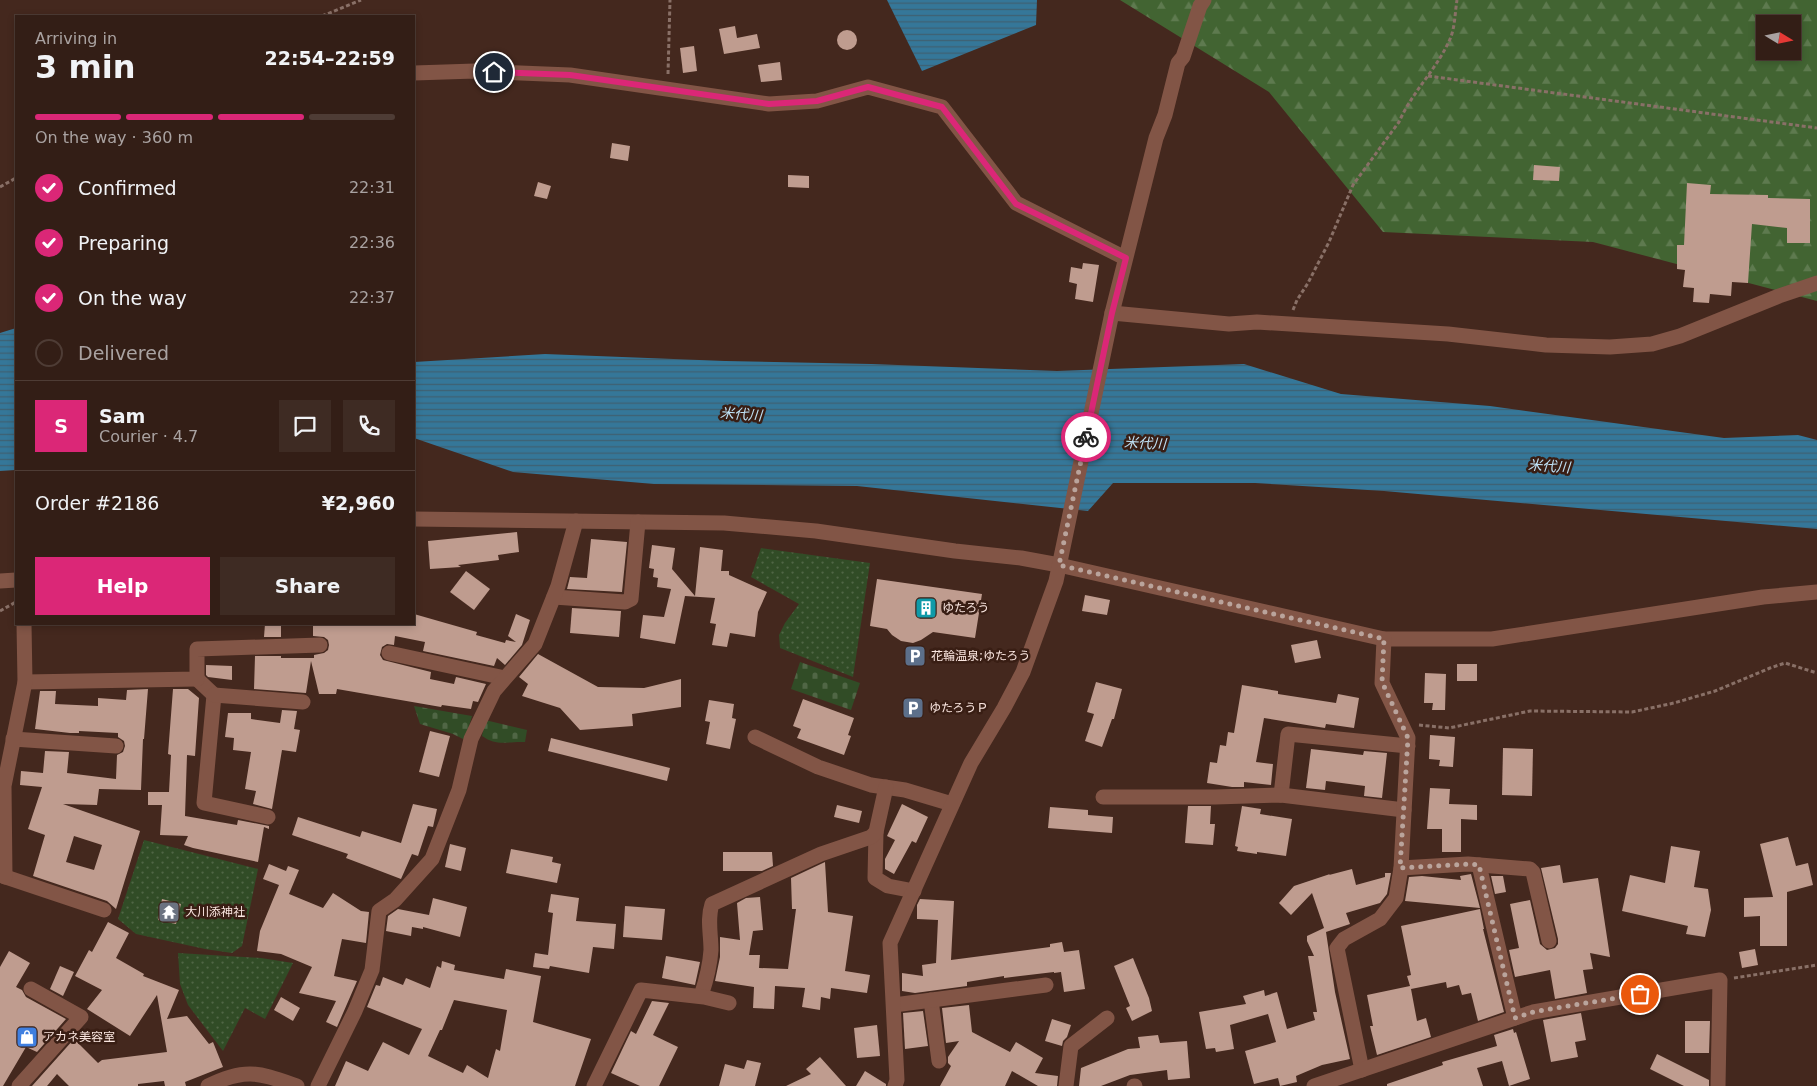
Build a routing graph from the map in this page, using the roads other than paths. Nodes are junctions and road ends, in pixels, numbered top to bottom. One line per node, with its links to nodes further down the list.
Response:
1 (1204, 0): 3 (street)
2 (415, 73): 3 (street)
3 (1126, 258): 5 (street)
4 (1817, 283): 5 (street)
5 (1110, 319): 9 (street)
6 (415, 519): 7 (street)
7 (576, 521): 8 (street); 13 (street)
8 (638, 522): 9 (street); 13 (street)
9 (1059, 565): 15 (street); 30 (street)
10 (15, 580): 11 (street)
11 (0, 581)
12 (1817, 592): 15 (street)
13 (554, 597): 18 (street)
14 (24, 625): 20 (street)
15 (1384, 639): 26 (street)
16 (320, 644): 19 (street)
17 (389, 653): 18 (street)
18 (505, 678): 53 (street)
19 (197, 679): 20 (street); 21 (street)
20 (25, 682): 24 (street)
21 (214, 695): 22 (street); 32 (street)
22 (304, 702)
23 (755, 737): 27 (street)
24 (13, 739): 25 (street); 36 (street)
25 (116, 746)
26 (1408, 746): 28 (street); 31 (street)
27 (886, 787): 30 (street); 33 (street)
28 (1281, 795): 29 (street); 31 (street)
29 (1103, 797)
30 (952, 804): 37 (street)
31 (1404, 810): 35 (street)
32 (268, 817)
33 (876, 832): 37 (street); 42 (street)
34 (1479, 865): 35 (street); 39 (street); 47 (street)
35 (1400, 868): 49 (street)
36 (3, 876): 38 (street)
37 (914, 890): 45 (street)
38 (104, 910)
39 (1549, 941)
40 (1046, 985): 43 (street)
41 (31, 989): 50 (street)
42 (701, 996): 44 (street); 54 (street)
43 (931, 1000): 45 (street); 48 (street)
44 (729, 1003)
45 (894, 1005): 55 (street)
46 (1107, 1018): 56 (street)
47 (1515, 1018): 49 (street); 58 (street)
48 (939, 1060)
49 (1362, 1070): 57 (street)
50 (19, 1086)
51 (208, 1086): 52 (street)
52 (297, 1086)
53 (318, 1086)
54 (594, 1086)
55 (895, 1086)
56 (1066, 1086)
57 (1314, 1086)
58 (1718, 1086)

